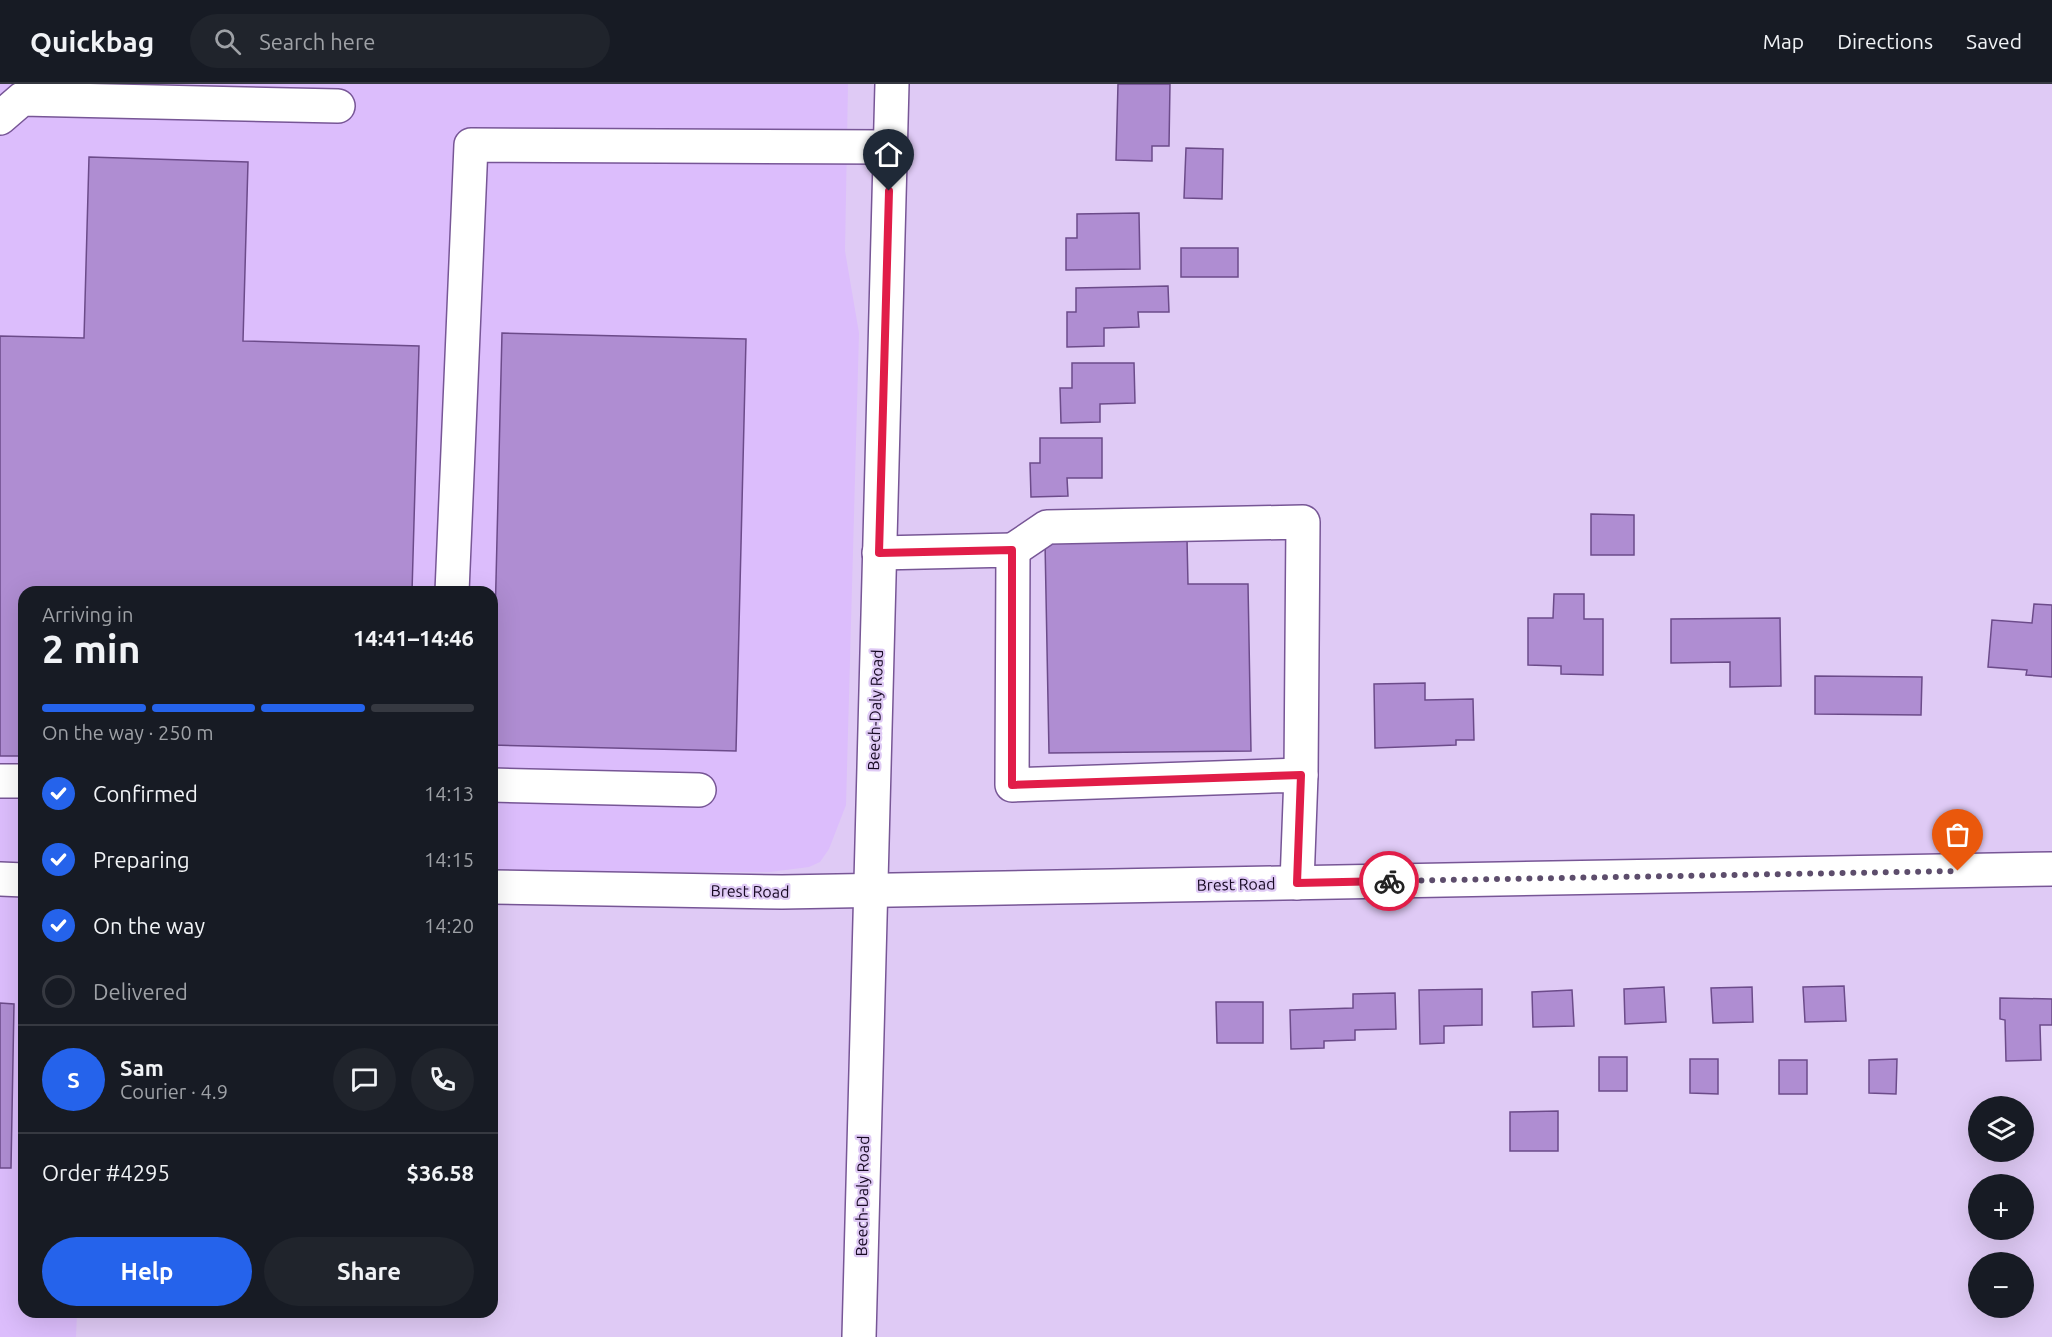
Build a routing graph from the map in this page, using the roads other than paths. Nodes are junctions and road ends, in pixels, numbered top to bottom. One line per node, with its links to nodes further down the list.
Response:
1 (892, 84): 4 (street, Beech-Daly Road)
2 (339, 105): 3 (street)
3 (0, 118)
4 (890, 147): 6 (street, Beech-Daly Road); 7 (street)
5 (1012, 550): 6 (street); 8 (street); 8 (street)
6 (879, 553): 18 (street, Beech-Daly Road)
7 (452, 586)
8 (1301, 775): 16 (street)
9 (0, 781): 10 (street)
10 (18, 781)
11 (498, 785): 12 (street)
12 (699, 790)
13 (2052, 869): 16 (street, Brest Road)
14 (0, 879): 15 (street)
15 (18, 880)
16 (1297, 883): 18 (street, Brest Road)
17 (498, 887): 18 (street, Brest Road)
18 (870, 891): 19 (street, Beech-Daly Road)
19 (859, 1337)

